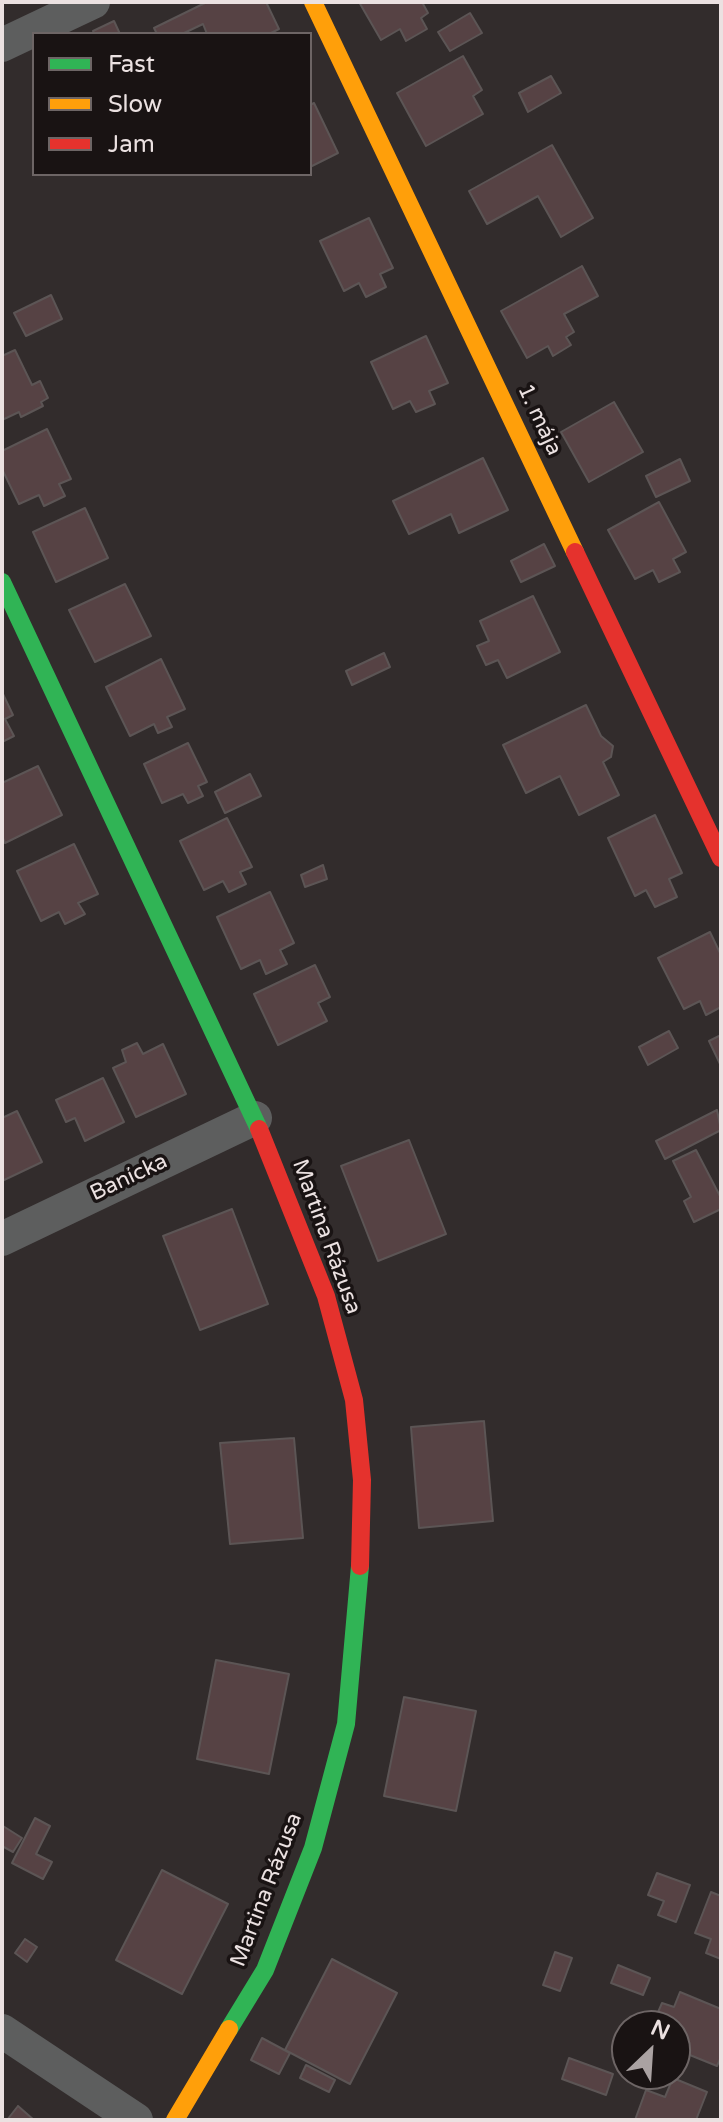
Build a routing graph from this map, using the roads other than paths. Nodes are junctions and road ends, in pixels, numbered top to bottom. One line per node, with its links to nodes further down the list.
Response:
1 (93, 2): 3 (street)
2 (313, 2): 5 (street, 1. mája)
3 (2, 45)
4 (2, 582): 6 (street, Martina Rázusa)
5 (721, 858)
6 (255, 1118): 7 (street, Banícka); 10 (street, Martina Rázusa)
7 (2, 1239)
8 (2, 2031): 9 (street)
9 (136, 2120)
10 (175, 2120)

